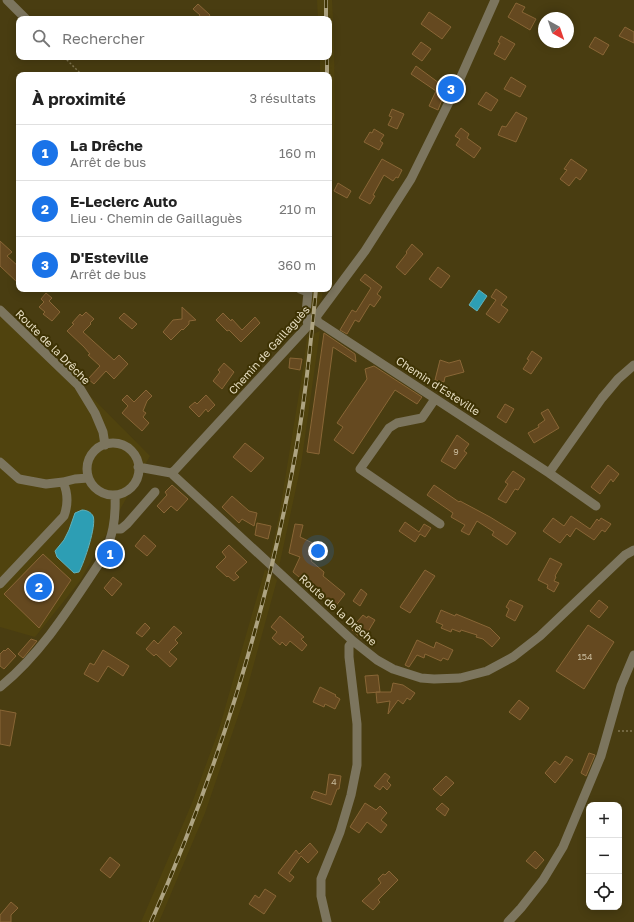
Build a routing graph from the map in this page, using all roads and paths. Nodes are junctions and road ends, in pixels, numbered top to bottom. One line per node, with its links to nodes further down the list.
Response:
1 (8, 0): 3 (street)
2 (495, 0): 8 (street, Chemin de Gaillaguès)
3 (23, 16)
4 (67, 60): 5 (path)
5 (79, 72)
6 (305, 292): 9 (street)
7 (0, 310): 12 (street, Route de la Drêche)
8 (316, 317): 9 (street, Chemin de Gaillaguès); 11 (street, Chemin d'Esteville)
9 (308, 326): 15 (street, Chemin de Gaillaguès)
10 (634, 365): 16 (street)
11 (435, 399): 16 (street, Chemin d'Esteville); 22 (street)
12 (105, 445): 14 (street); 17 (street)
13 (0, 462): 18 (street)
14 (138, 467): 15 (street); 20 (street)
15 (170, 473): 26 (street, Route de la Drêche)
16 (549, 473): 21 (street, Chemin d'Esteville)
17 (88, 478): 18 (street); 20 (street)
18 (63, 482): 25 (street)
19 (155, 492): 23 (street)
20 (115, 495): 23 (street)
21 (596, 506)
22 (440, 524)
23 (113, 529): 28 (street)
24 (634, 550): 26 (street, Route de la Drêche)
25 (0, 584)
26 (353, 641): 31 (street)
27 (634, 655): 29 (street)
28 (0, 687)
29 (609, 730): 30 (path); 32 (street)
30 (634, 731)
31 (327, 922)
32 (508, 922)

